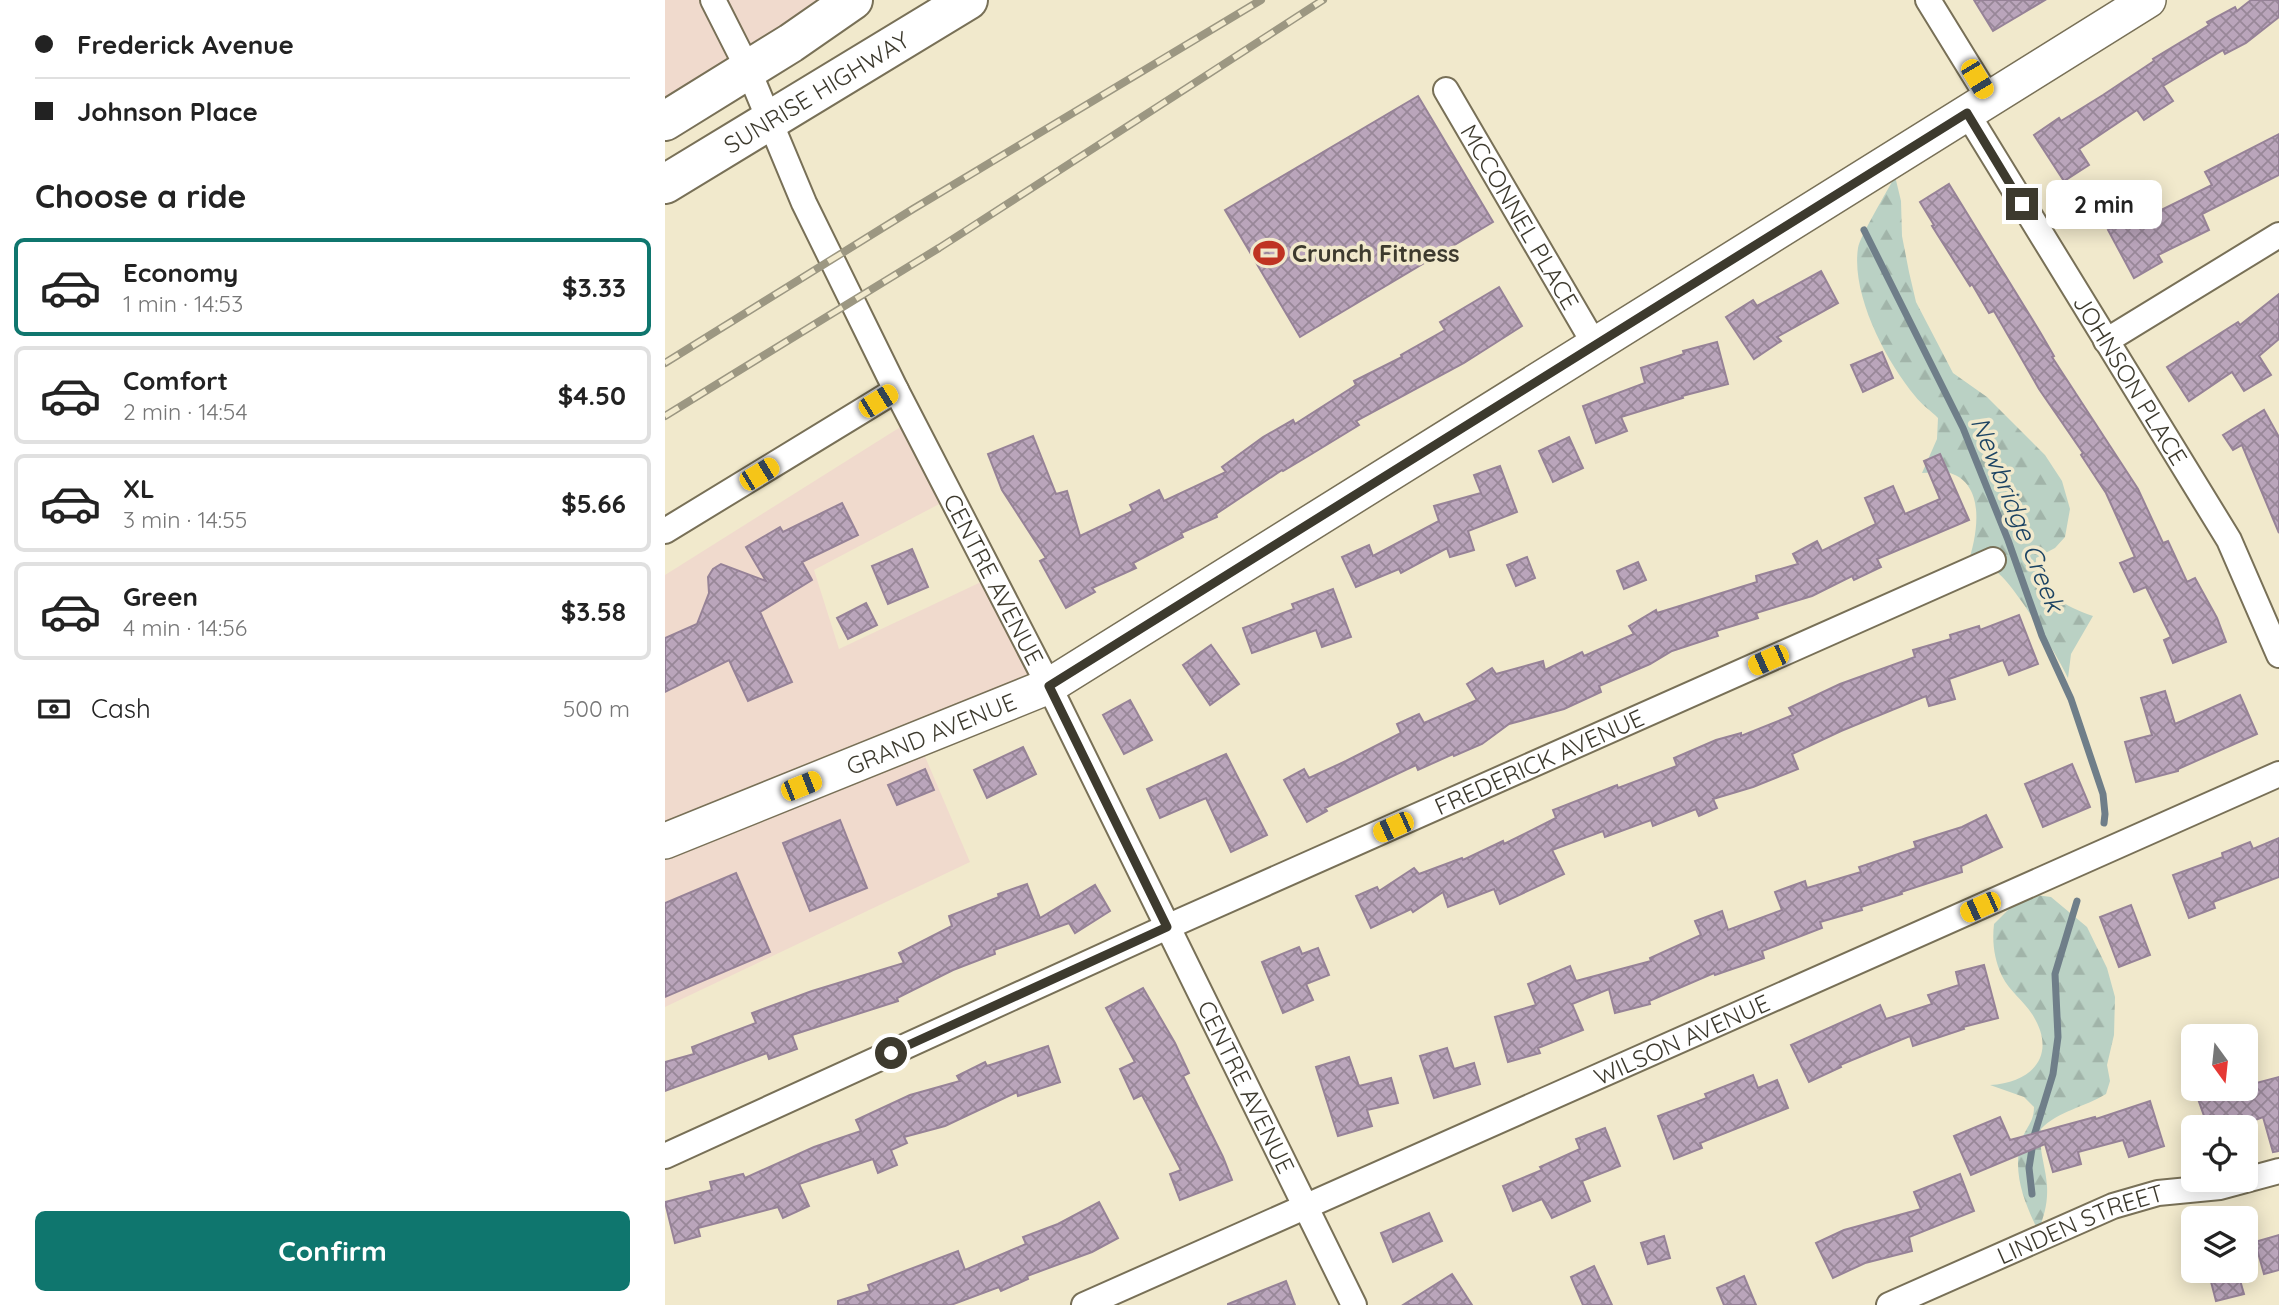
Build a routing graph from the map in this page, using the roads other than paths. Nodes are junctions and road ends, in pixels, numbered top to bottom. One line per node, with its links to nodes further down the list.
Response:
1 (713, 0): 6 (street, CENTRE AVENUE)
2 (853, 0): 6 (highway)
3 (968, 0): 10 (highway, SUNRISE HIGHWAY)
4 (1928, 0): 8 (street, JOHNSON PLACE)
5 (2148, 0): 8 (street, GRAND AVENUE)
6 (748, 69): 9 (highway); 10 (street, CENTRE AVENUE)
7 (1446, 90): 14 (street, MCCONNEL PLACE)
8 (1978, 106): 13 (street, JOHNSON PLACE); 14 (street, GRAND AVENUE)
9 (665, 121)
10 (770, 121): 11 (highway, SUNRISE HIGHWAY); 15 (street, CENTRE AVENUE)
11 (665, 184)
12 (2279, 235): 13 (street)
13 (2106, 341): 18 (street, JOHNSON PLACE)
14 (1595, 345): 19 (street, GRAND AVENUE)
15 (896, 390): 16 (street); 19 (street, CENTRE AVENUE)
16 (665, 531)
17 (1993, 560): 22 (street, FREDERICK AVENUE)
18 (2279, 655)
19 (1049, 686): 21 (street, GRAND AVENUE); 22 (street, CENTRE AVENUE)
20 (2279, 774): 25 (street, WILSON AVENUE)
21 (665, 842)
22 (1167, 927): 23 (street, FREDERICK AVENUE); 25 (street, CENTRE AVENUE)
23 (665, 1156)
24 (2279, 1171): 28 (street, LINDEN STREET)
25 (1306, 1207): 26 (street, WILSON AVENUE); 27 (street, CENTRE AVENUE)
26 (1084, 1305)
27 (1354, 1305)
28 (1889, 1305)

